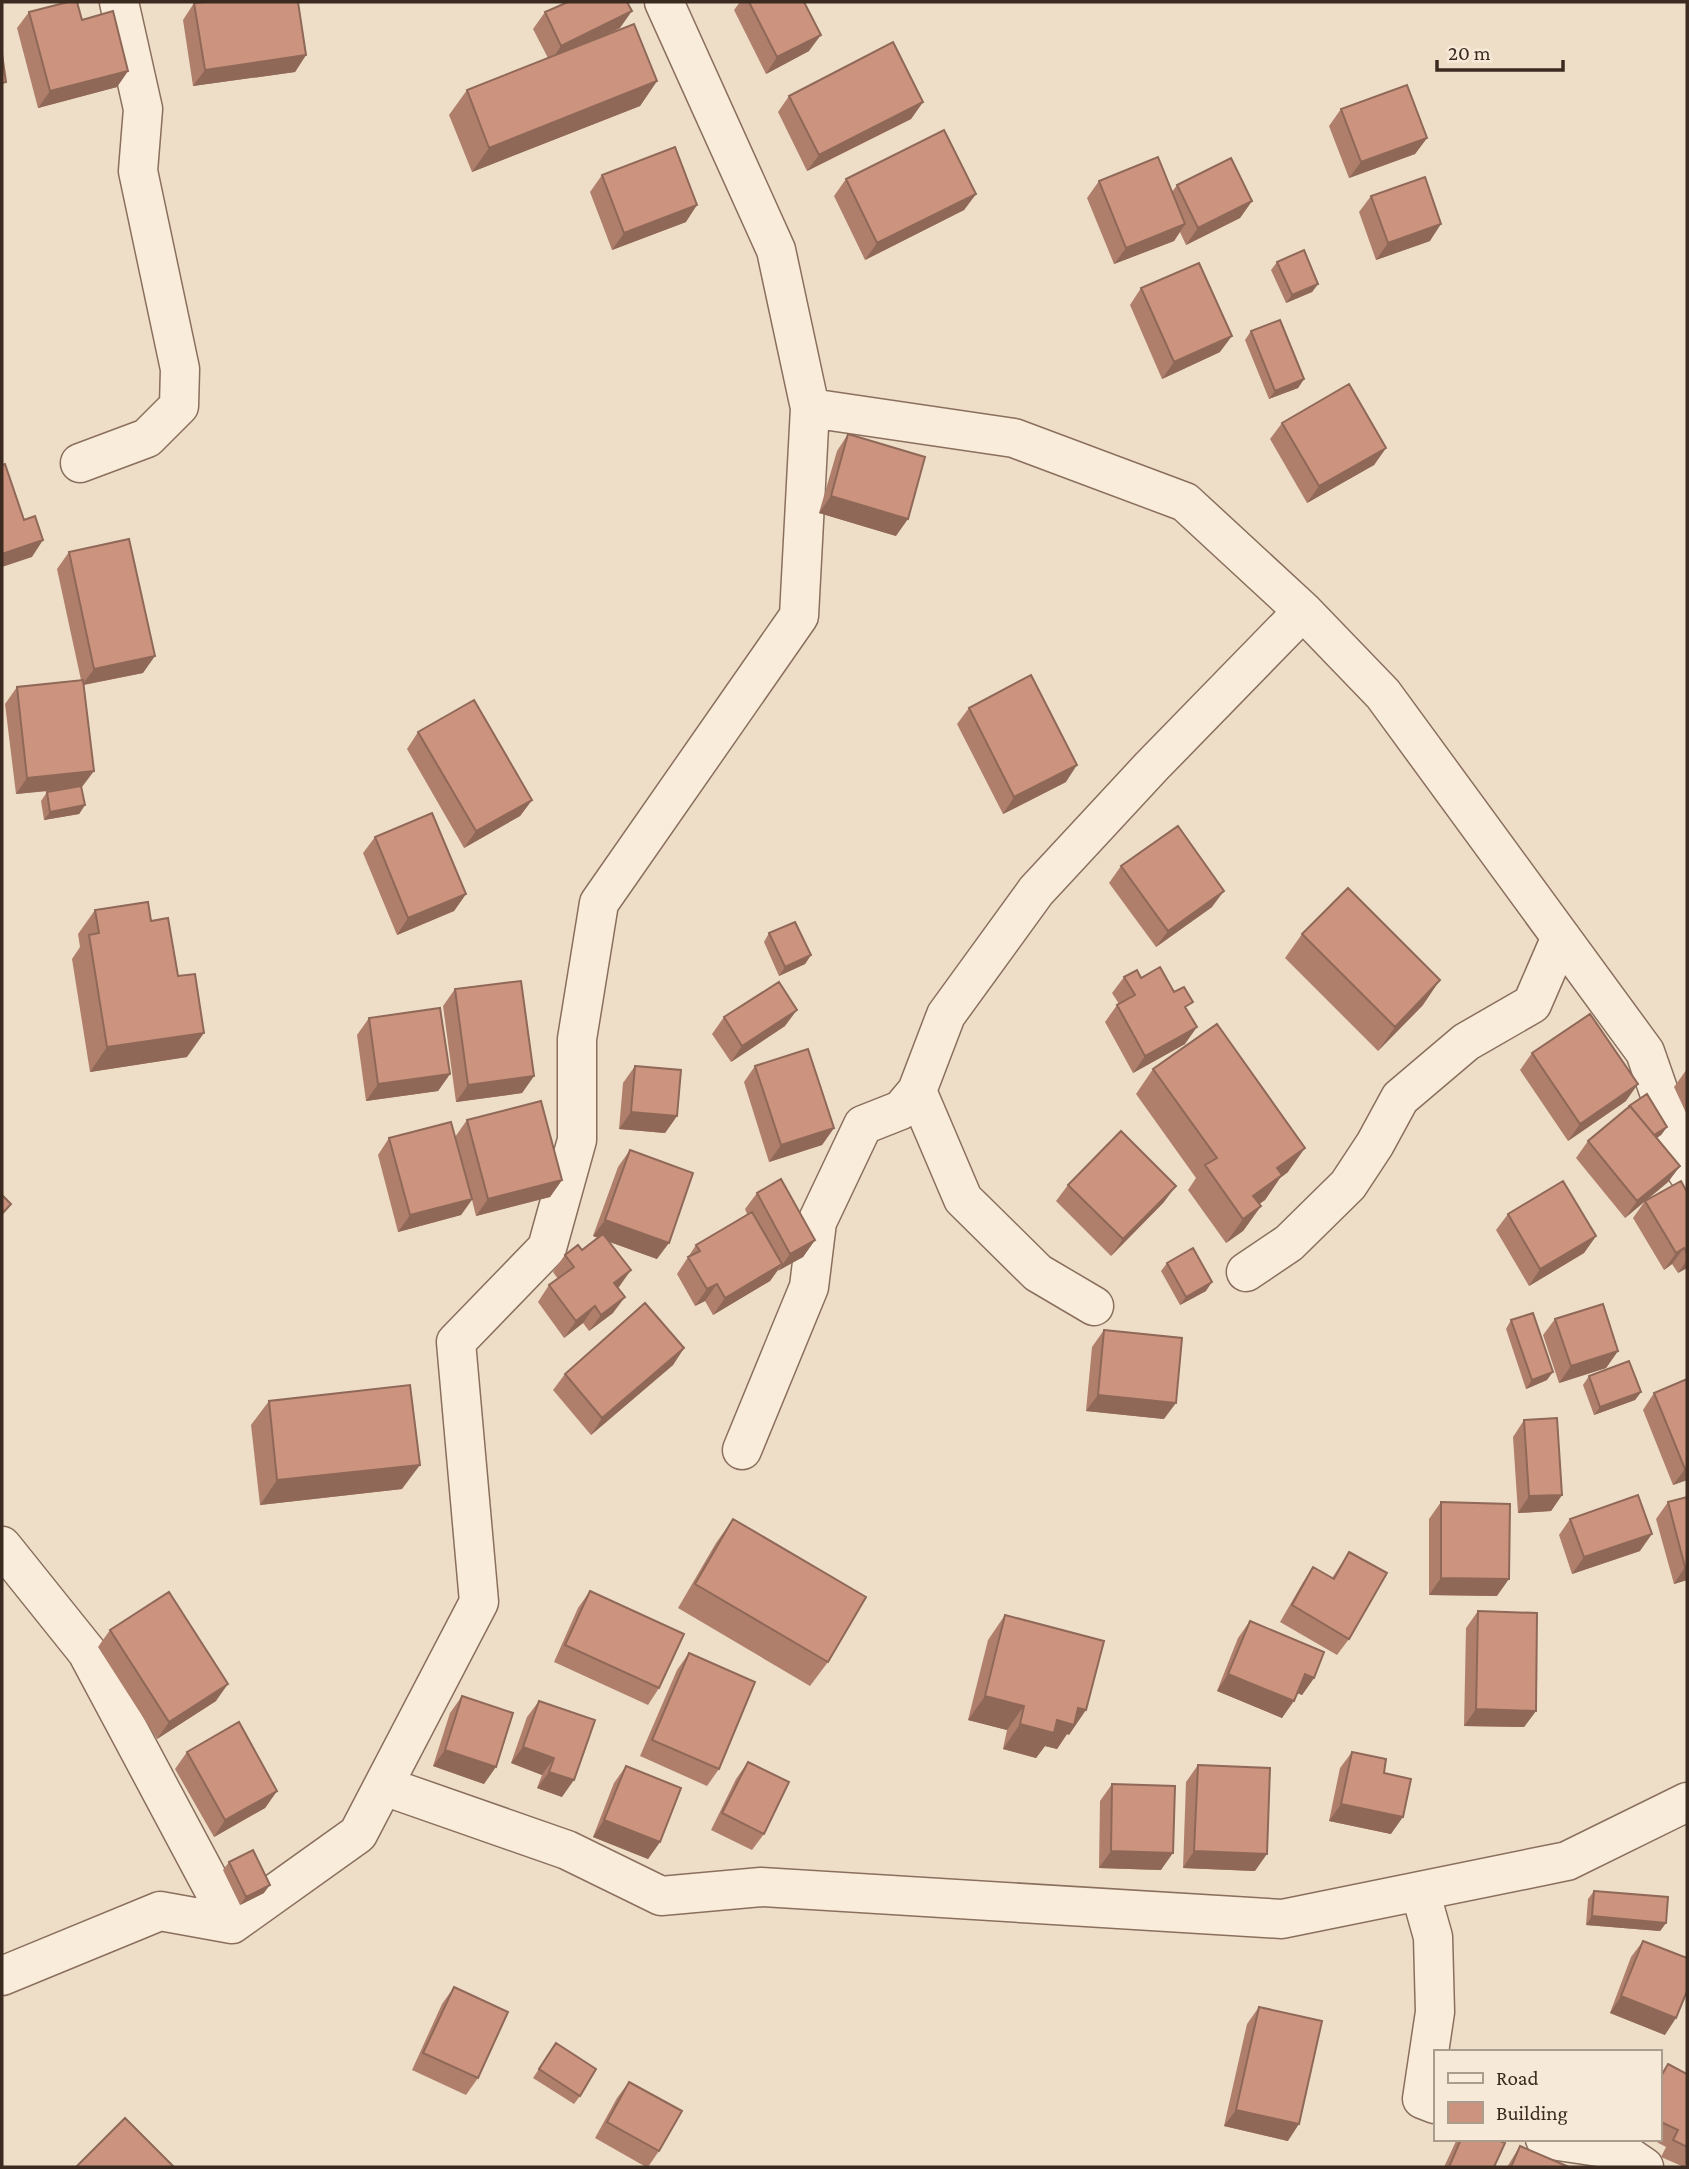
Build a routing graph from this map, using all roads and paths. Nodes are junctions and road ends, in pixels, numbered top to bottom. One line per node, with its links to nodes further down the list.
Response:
1 (119, 2): 4 (street)
2 (664, 2): 3 (street)
3 (810, 408): 5 (street); 13 (street)
4 (80, 463)
5 (1303, 611): 6 (street); 7 (street)
6 (1561, 937): 8 (street); 9 (street)
7 (917, 1091): 10 (street); 11 (street)
8 (1687, 1172)
9 (1246, 1272)
10 (1094, 1306)
11 (742, 1450)
12 (2, 1546): 16 (street)
13 (384, 1786): 15 (street); 16 (street)
14 (1687, 1802): 15 (street)
15 (1420, 1891): 18 (street)
16 (232, 1924): 17 (street)
17 (2, 1976)
18 (1434, 2104)
19 (1558, 2141): 20 (street)
20 (1644, 2167)

